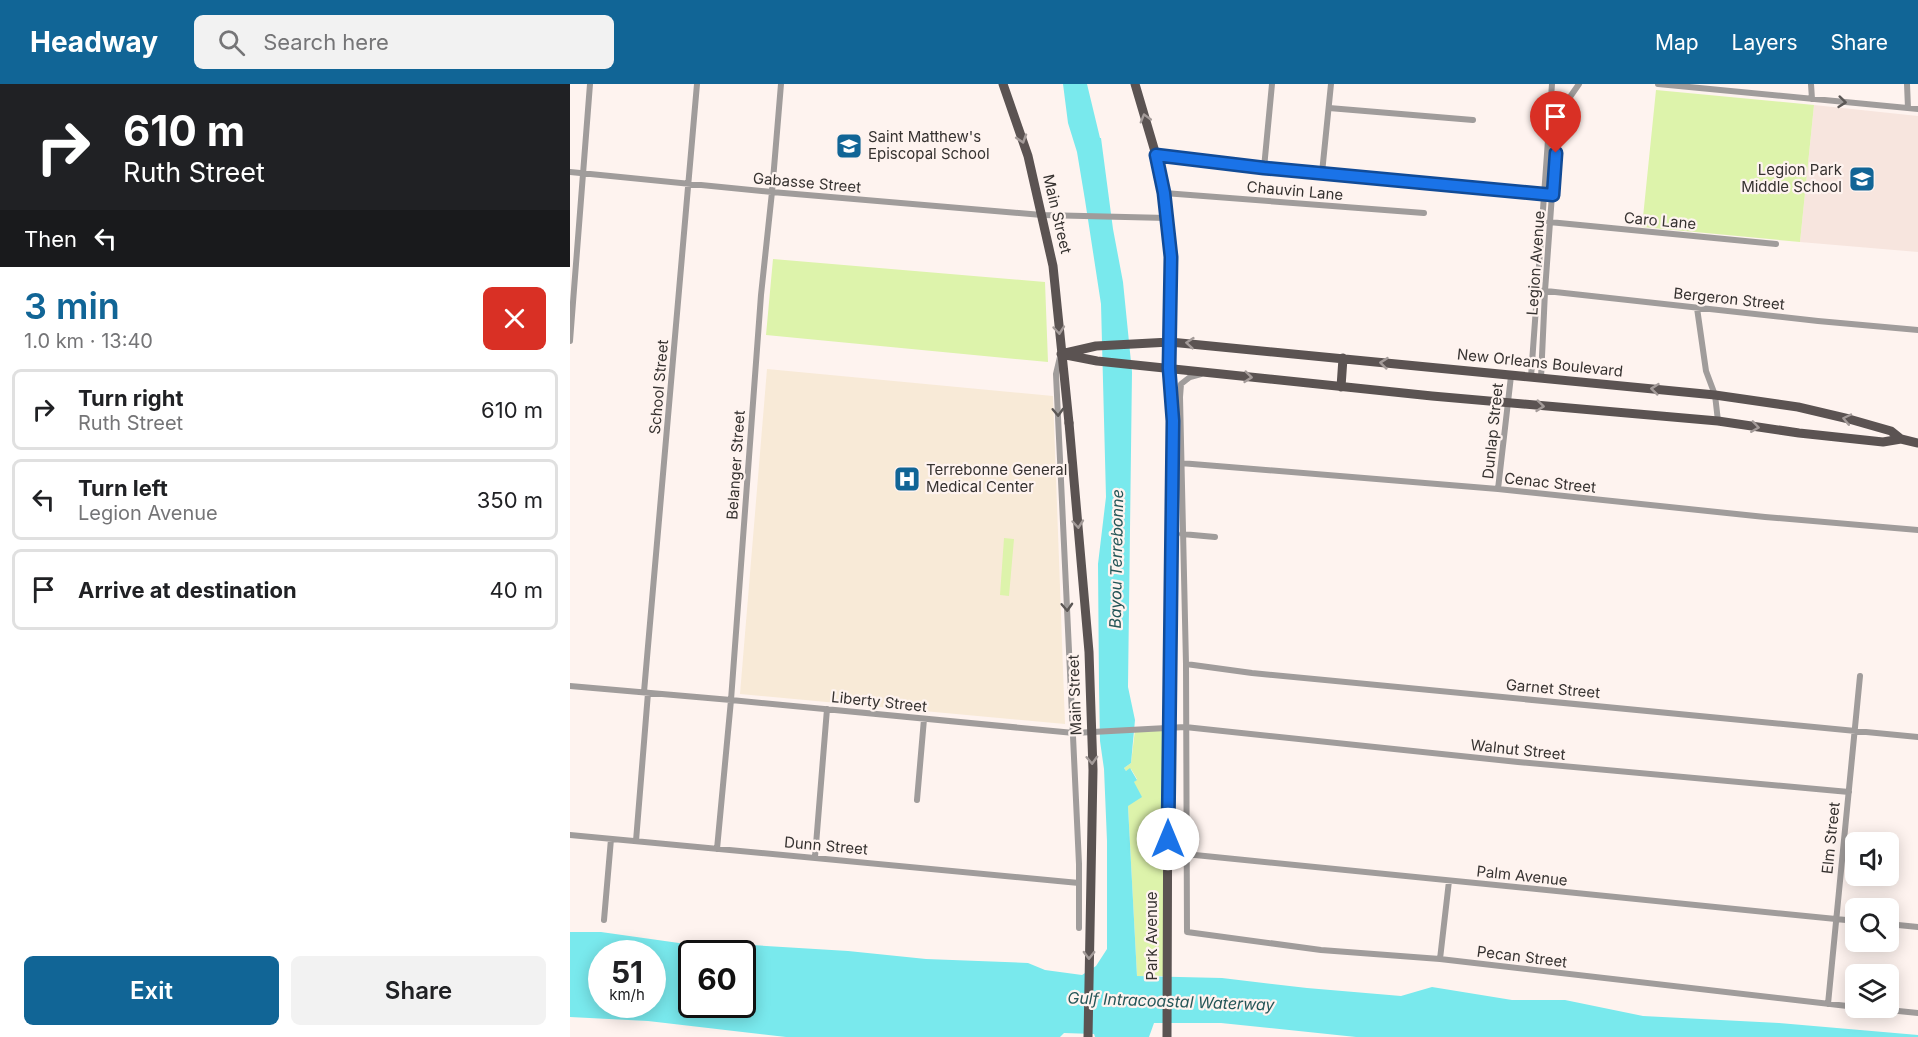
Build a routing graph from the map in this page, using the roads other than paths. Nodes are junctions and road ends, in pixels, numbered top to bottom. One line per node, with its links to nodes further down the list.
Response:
1 (590, 84): 24 (street)
2 (697, 84): 26 (street, School Street)
3 (781, 84): 27 (street, Belanger Street)
4 (1003, 84): 32 (main road, Main Street, one-way to 32)
5 (1135, 84): 21 (main road, Park Avenue, one-way to 5)
6 (1272, 84): 22 (street)
7 (1331, 84): 15 (street)
8 (1552, 84): 19 (street, Legion Avenue)
9 (1579, 84): 20 (street, Legion Avenue)
10 (1658, 84): 13 (street)
11 (1811, 84): 14 (street)
12 (1907, 84): 16 (street)
13 (1715, 86): 14 (street)
14 (1812, 99): 16 (street, one-way to 16)
15 (1329, 108): 18 (street); 25 (street)
16 (1908, 108): 17 (street)
17 (1918, 109)
18 (1473, 120)
19 (1549, 130): 20 (street); 29 (street, Legion Avenue)
20 (1557, 131): 30 (street, Legion Avenue)
21 (1156, 155): 22 (street); 28 (main road, Park Avenue)
22 (1264, 168): 25 (street)
23 (570, 172): 24 (street, Gabasse Street)
24 (583, 173): 26 (street, Gabasse Street); 42 (street)
25 (1322, 174): 29 (street)
26 (690, 184): 27 (street, Gabasse Street); 64 (street, School Street)
27 (772, 192): 32 (street, Gabasse Street); 65 (street, Belanger Street)
28 (1164, 193): 31 (street, Chauvin Lane); 33 (main road, Park Avenue)
29 (1544, 194): 30 (street); 34 (street, Legion Avenue)
30 (1553, 195): 35 (street, Legion Avenue)
31 (1424, 213)
32 (1042, 215): 33 (street, Gabasse Street); 44 (main road, Main Street, one-way to 44)
33 (1167, 218): 43 (main road, Park Avenue)
34 (1542, 222): 35 (street, Caro Lane); 37 (street, Legion Avenue)
35 (1550, 222): 36 (street, Caro Lane); 37 (street, Legion Avenue)
36 (1776, 244)
37 (1541, 290): 38 (street, Bergeron Street); 39 (street, Legion Avenue); 40 (street, Legion Avenue)
38 (1697, 308): 41 (street, Bergeron Street); 51 (street)
39 (1535, 324): 40 (street); 49 (street, Legion Avenue)
40 (1543, 325): 49 (street, Legion Avenue)
41 (1918, 330)
42 (570, 341)
43 (1170, 342): 44 (main road, New Orleans Boulevard); 45 (main road, New Orleans Boulevard, one-way to 43); 46 (main road, Park Avenue)
44 (1061, 354): 46 (main road, New Orleans Boulevard); 70 (street, Main Street, one-way to 70); 93 (main road, Main Street, one-way to 93, bridge)
45 (1343, 358): 48 (main road, New Orleans Boulevard, one-way to 45); 50 (main road)
46 (1169, 368): 47 (main road, New Orleans Boulevard); 94 (main road, Park Avenue, bridge)
47 (1206, 373): 50 (main road, New Orleans Boulevard, one-way to 50); 56 (street)
48 (1511, 376): 49 (main road, New Orleans Boulevard); 52 (street, Dunlap Street)
49 (1536, 378): 51 (main road, New Orleans Boulevard, one-way to 49)
50 (1341, 387): 52 (main road, New Orleans Boulevard)
51 (1715, 395): 53 (street); 54 (main road, New Orleans Boulevard, one-way to 51)
52 (1508, 403): 53 (main road, New Orleans Boulevard, one-way to 53); 57 (street, Dunlap Street)
53 (1718, 422): 54 (main road, New Orleans Boulevard, one-way to 54)
54 (1901, 438): 55 (main road, New Orleans Boulevard)
55 (1918, 444)
56 (1180, 463): 57 (street, Cenac Street); 59 (street)
57 (1498, 489): 58 (street, Cenac Street)
58 (1918, 530)
59 (1182, 534): 60 (street); 61 (street)
60 (1215, 537)
61 (1186, 664): 68 (street); 69 (street, Garnet Street)
62 (1860, 676): 69 (street, Elm Street)
63 (570, 686): 64 (street, Liberty Street)
64 (646, 693): 65 (street, Liberty Street); 76 (street, School Street)
65 (731, 700): 66 (street, Liberty Street); 77 (street, Belanger Street)
66 (827, 709): 67 (street, Liberty Street); 79 (street)
67 (924, 719): 70 (street, Liberty Street); 73 (street)
68 (1185, 727): 70 (street, Liberty Street); 72 (street, Walnut Street); 78 (street)
69 (1855, 730): 71 (street, Garnet Street); 72 (street, Elm Street)
70 (1074, 733): 81 (street, Main Street)
71 (1918, 737)
72 (1849, 792): 82 (street, Elm Street)
73 (917, 800)
74 (570, 835): 75 (street, Dunn Street)
75 (611, 838): 76 (street, Dunn Street); 83 (street)
76 (636, 841): 77 (street, Dunn Street)
77 (717, 849): 79 (street, Dunn Street)
78 (1185, 854): 80 (street, Palm Avenue); 88 (street, Pecan Street)
79 (815, 857): 81 (street, Dunn Street)
80 (1449, 881): 82 (street, Palm Avenue); 88 (street)
81 (1079, 883): 87 (street, Main Street)
82 (1835, 919): 84 (street, Palm Avenue); 89 (street, Elm Street)
83 (604, 920)
84 (1845, 920)
85 (1899, 925): 86 (street)
86 (1918, 927)
87 (1079, 928)
88 (1440, 959): 89 (street, Pecan Street)
89 (1828, 1004): 90 (street, Pecan Street)
90 (1845, 1006)
91 (1899, 1011): 92 (street)
92 (1918, 1013)
93 (1088, 1037)
94 (1167, 1037)

